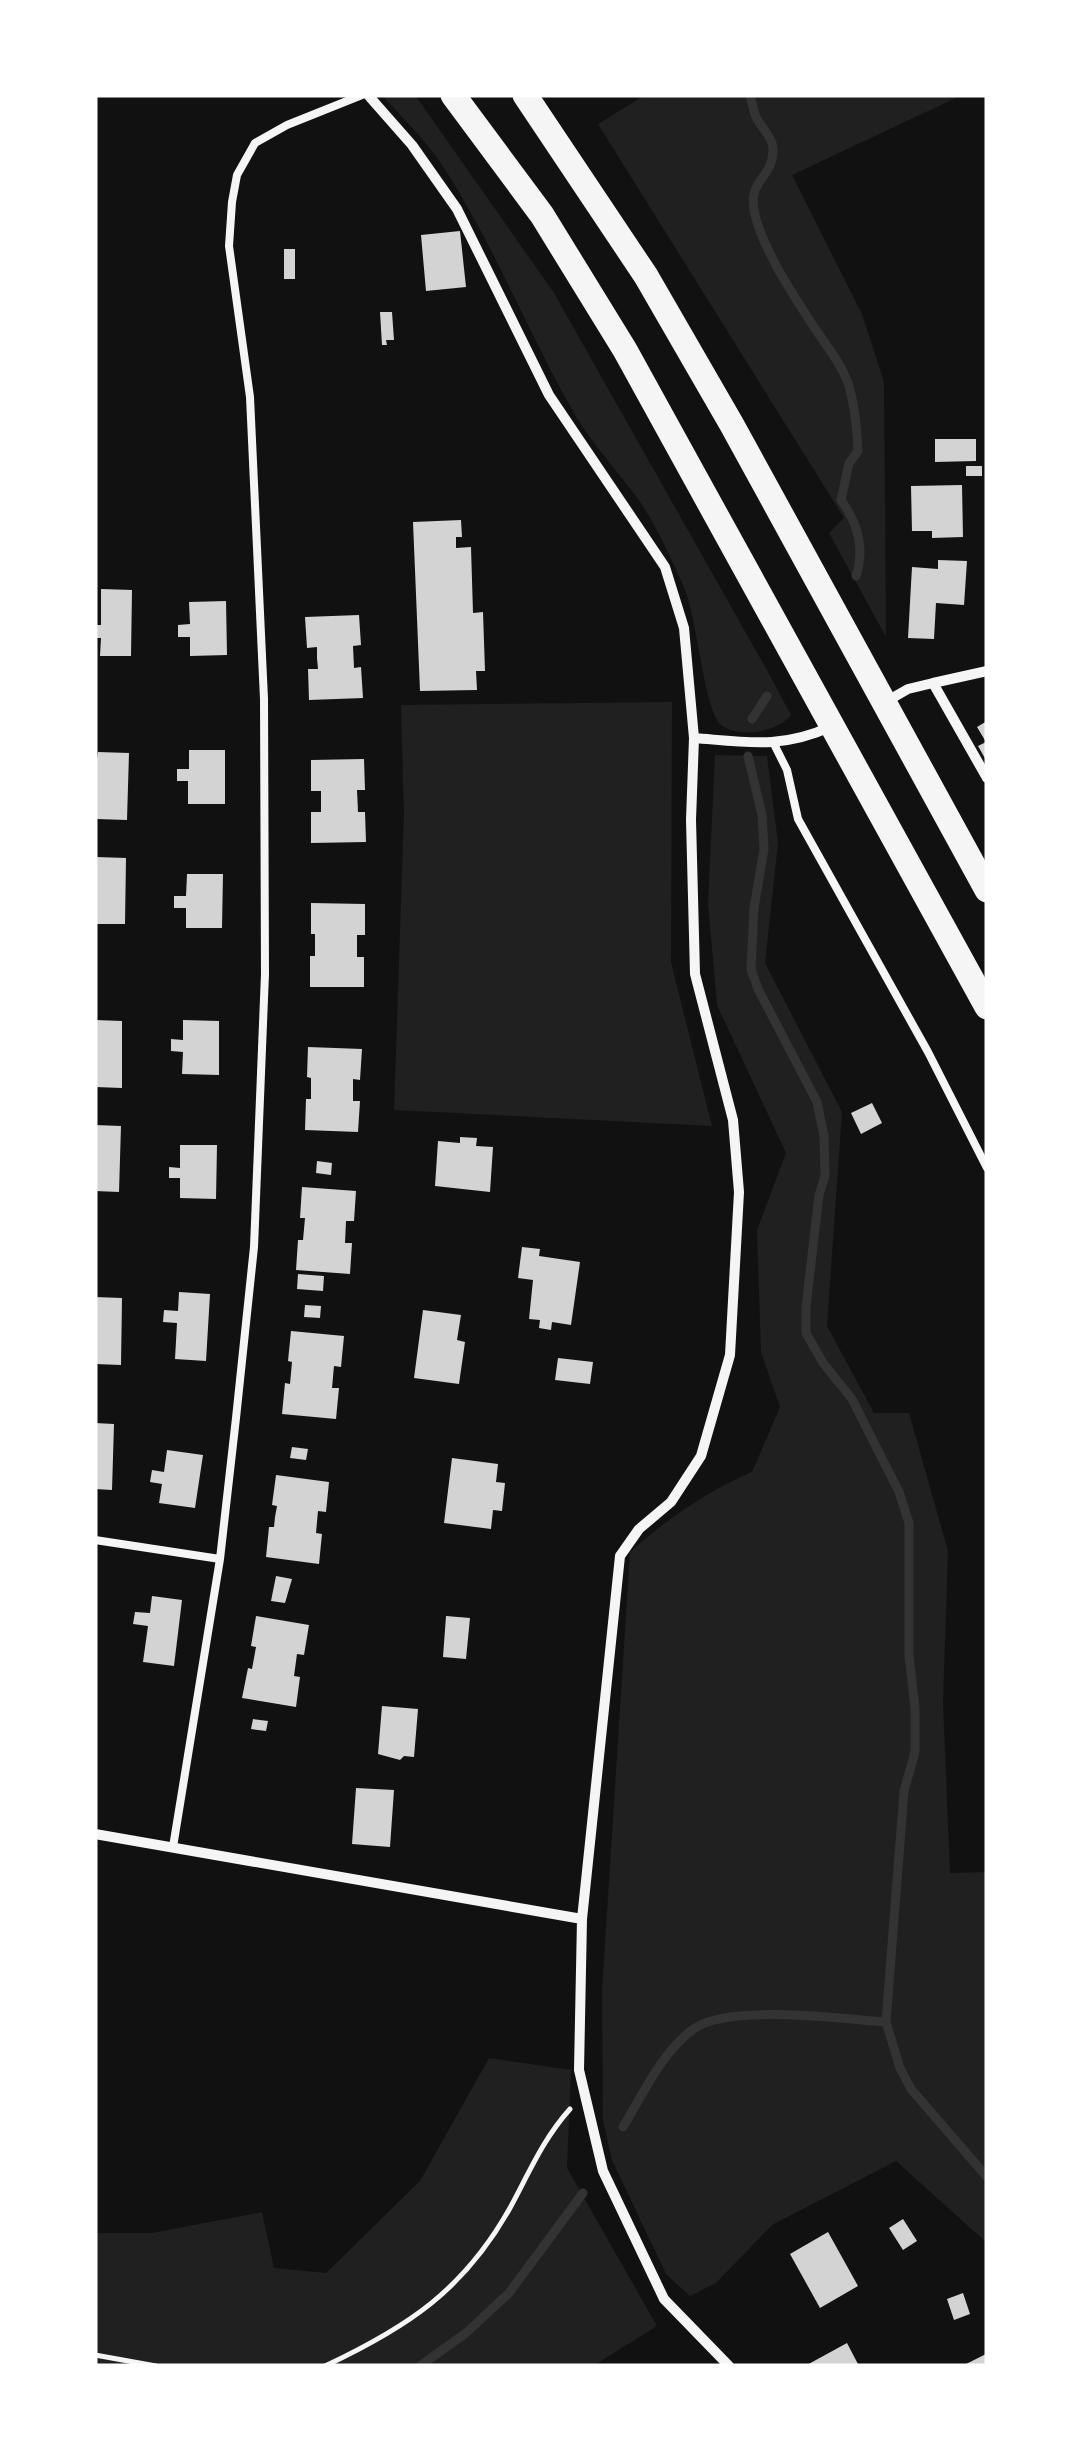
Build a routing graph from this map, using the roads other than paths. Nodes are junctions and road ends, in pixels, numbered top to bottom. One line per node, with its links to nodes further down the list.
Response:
1 (366, 95): 8 (street); 15 (lane)
2 (453, 95): 7 (highway)
3 (525, 95): 6 (highway)
4 (987, 671): 5 (street)
5 (934, 683): 6 (street); 10 (street)
6 (884, 702): 11 (highway)
7 (832, 726): 9 (street); 12 (highway)
8 (694, 738): 9 (street); 18 (street)
9 (774, 744): 13 (lane)
10 (987, 778)
11 (987, 890)
12 (987, 1007)
13 (987, 1168)
14 (95, 1540): 15 (lane)
15 (220, 1558): 17 (lane)
16 (95, 1834): 17 (street)
17 (174, 1848): 18 (street)
18 (582, 1919): 19 (street)
19 (728, 2366)

